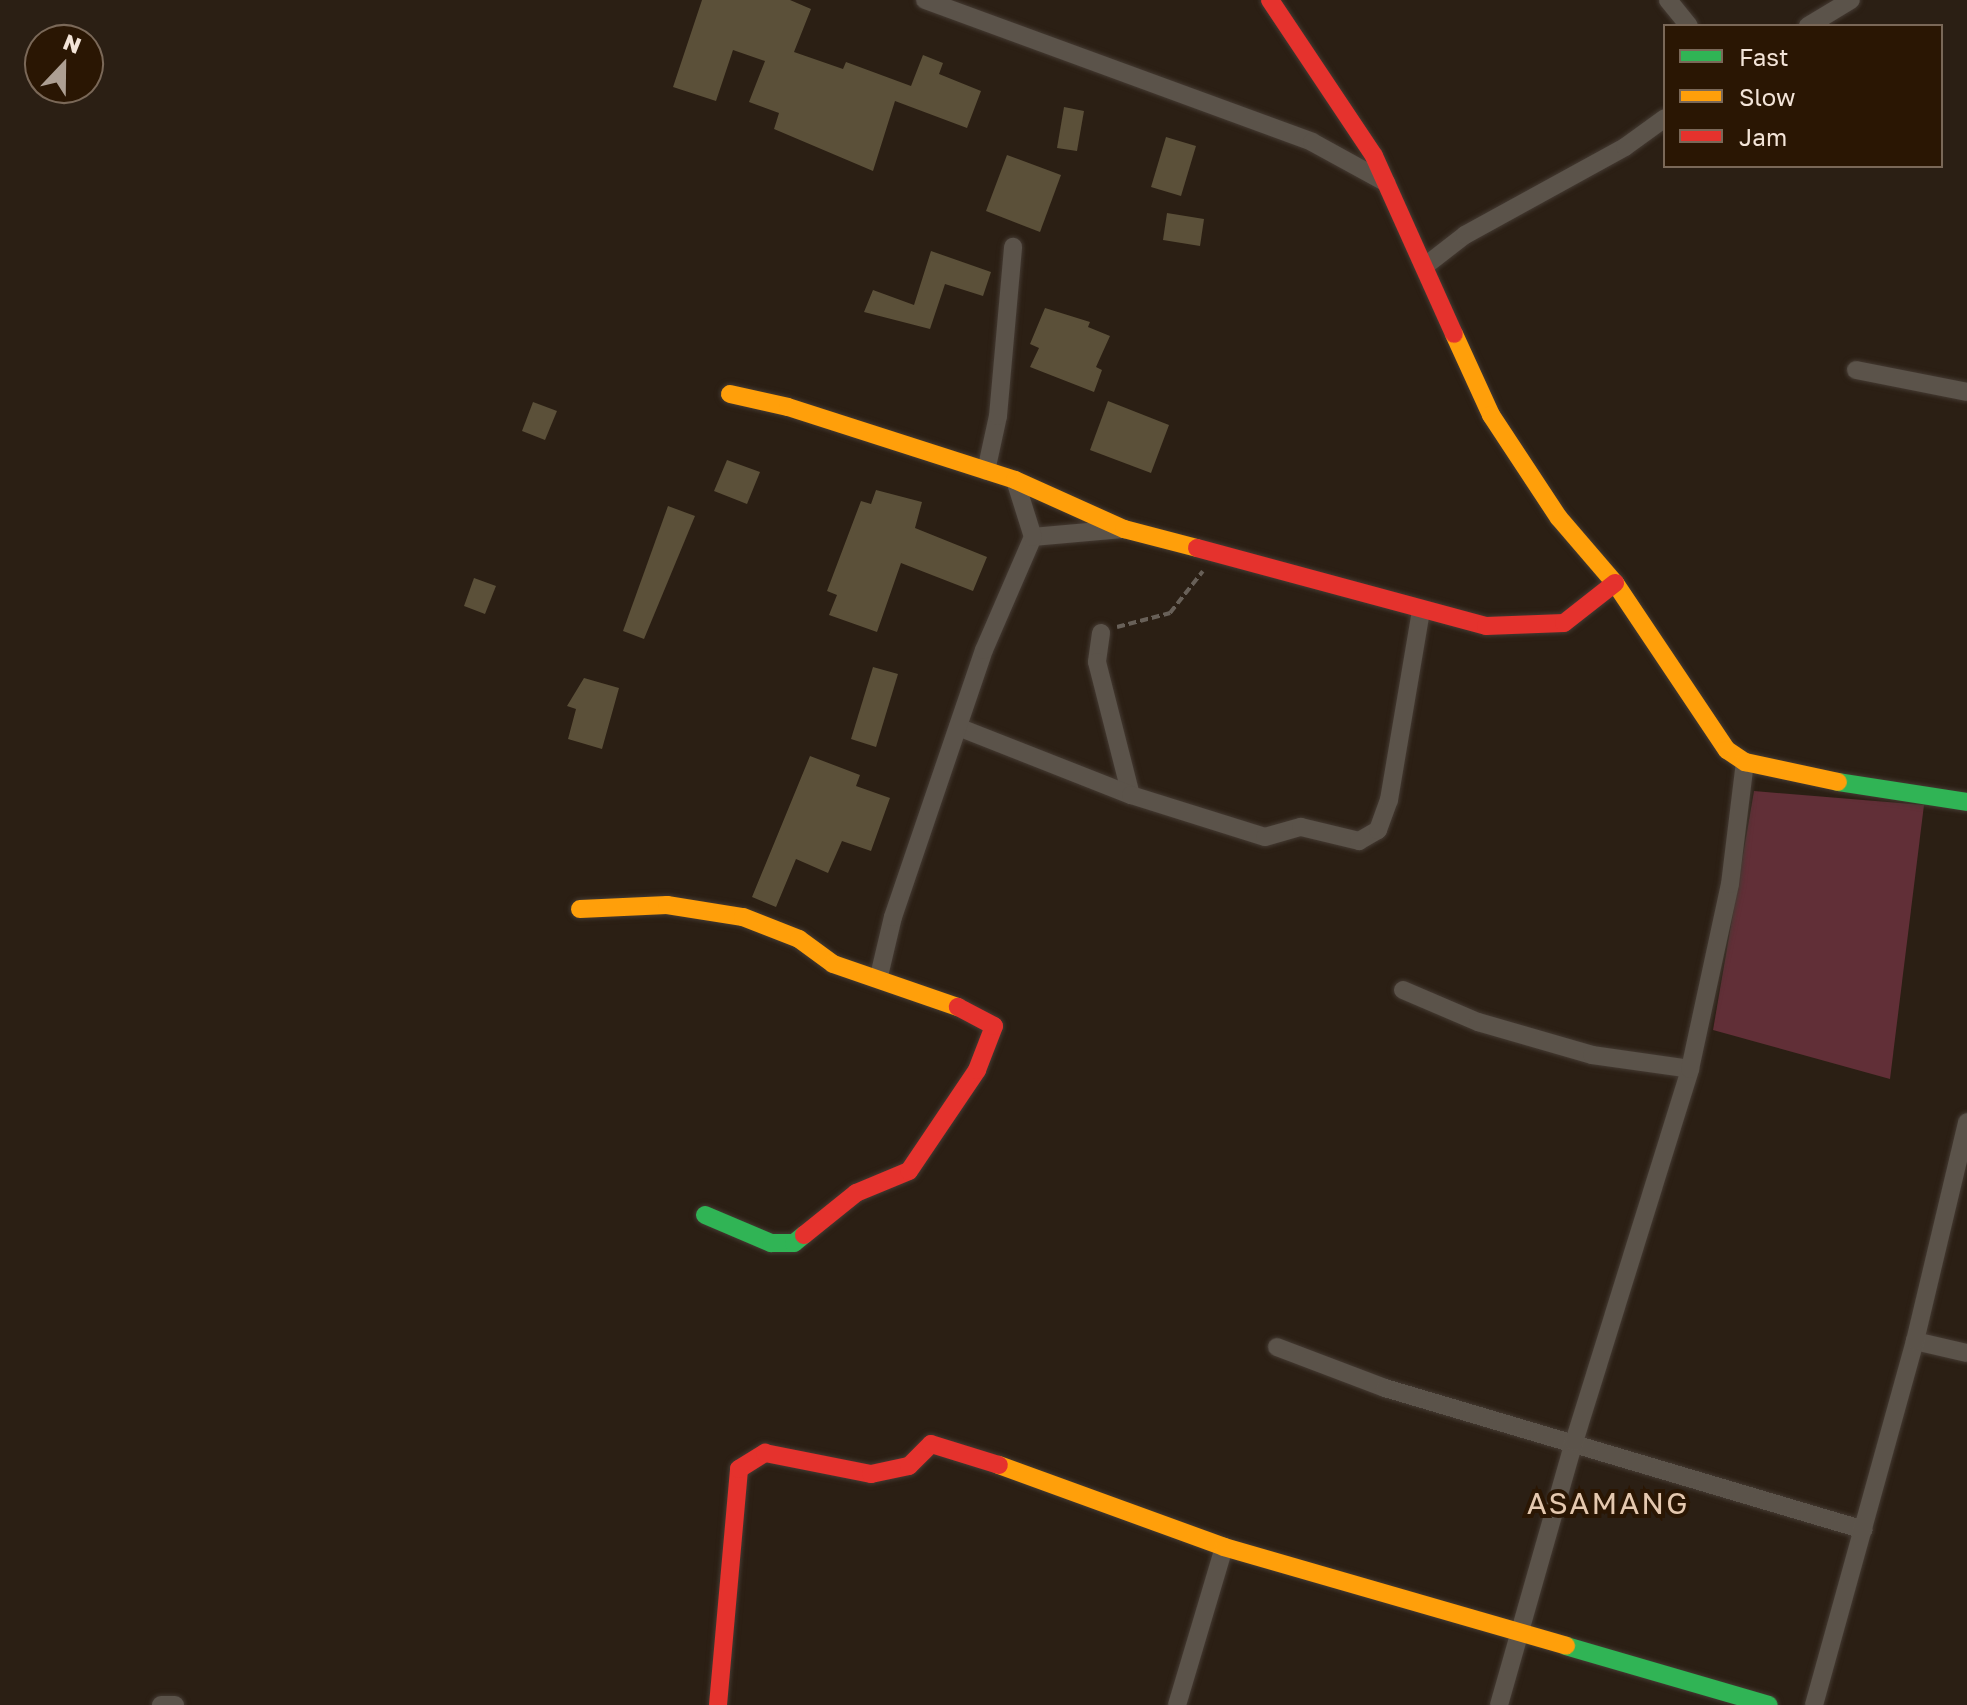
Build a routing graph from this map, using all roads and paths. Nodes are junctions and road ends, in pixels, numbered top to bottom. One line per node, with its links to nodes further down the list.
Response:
1 (925, 0): 5 (street)
2 (1270, 0): 9 (street)
3 (1668, 0): 6 (street)
4 (1851, 0): 7 (street)
5 (966, 6): 9 (street)
6 (1687, 24)
7 (1811, 24)
8 (1663, 119): 11 (street)
9 (1387, 183): 11 (street)
10 (1013, 247): 15 (street)
11 (1425, 266): 20 (street)
12 (1856, 370): 13 (street)
13 (1967, 392)
14 (730, 394): 15 (street)
15 (986, 471): 16 (street)
16 (1015, 480): 17 (street); 18 (street)
17 (1124, 529): 18 (street); 19 (street)
18 (1033, 537): 23 (street)
19 (1216, 551): 21 (street); 22 (path)
20 (1615, 583): 21 (street); 24 (street)
21 (1421, 611): 25 (street)
22 (1101, 633): 25 (street)
23 (958, 727): 25 (street); 28 (street)
24 (1745, 762): 26 (street); 30 (street)
25 (1131, 795)
26 (1967, 802)
27 (580, 909): 28 (street)
28 (879, 976): 32 (street)
29 (1403, 990): 30 (street)
30 (1690, 1069): 36 (street)
31 (1967, 1122): 33 (street)
32 (705, 1215)
33 (1915, 1341): 35 (street); 37 (street)
34 (1277, 1347): 36 (street)
35 (1967, 1353)
36 (1574, 1442): 37 (street); 39 (street)
37 (1863, 1530): 46 (street)
38 (1224, 1547): 39 (street); 42 (street); 43 (street)
39 (1519, 1633): 44 (street); 45 (street)
40 (161, 1705): 41 (street)
41 (171, 1705)
42 (718, 1705)
43 (1177, 1705)
44 (1499, 1705)
45 (1769, 1705)
46 (1814, 1705)

